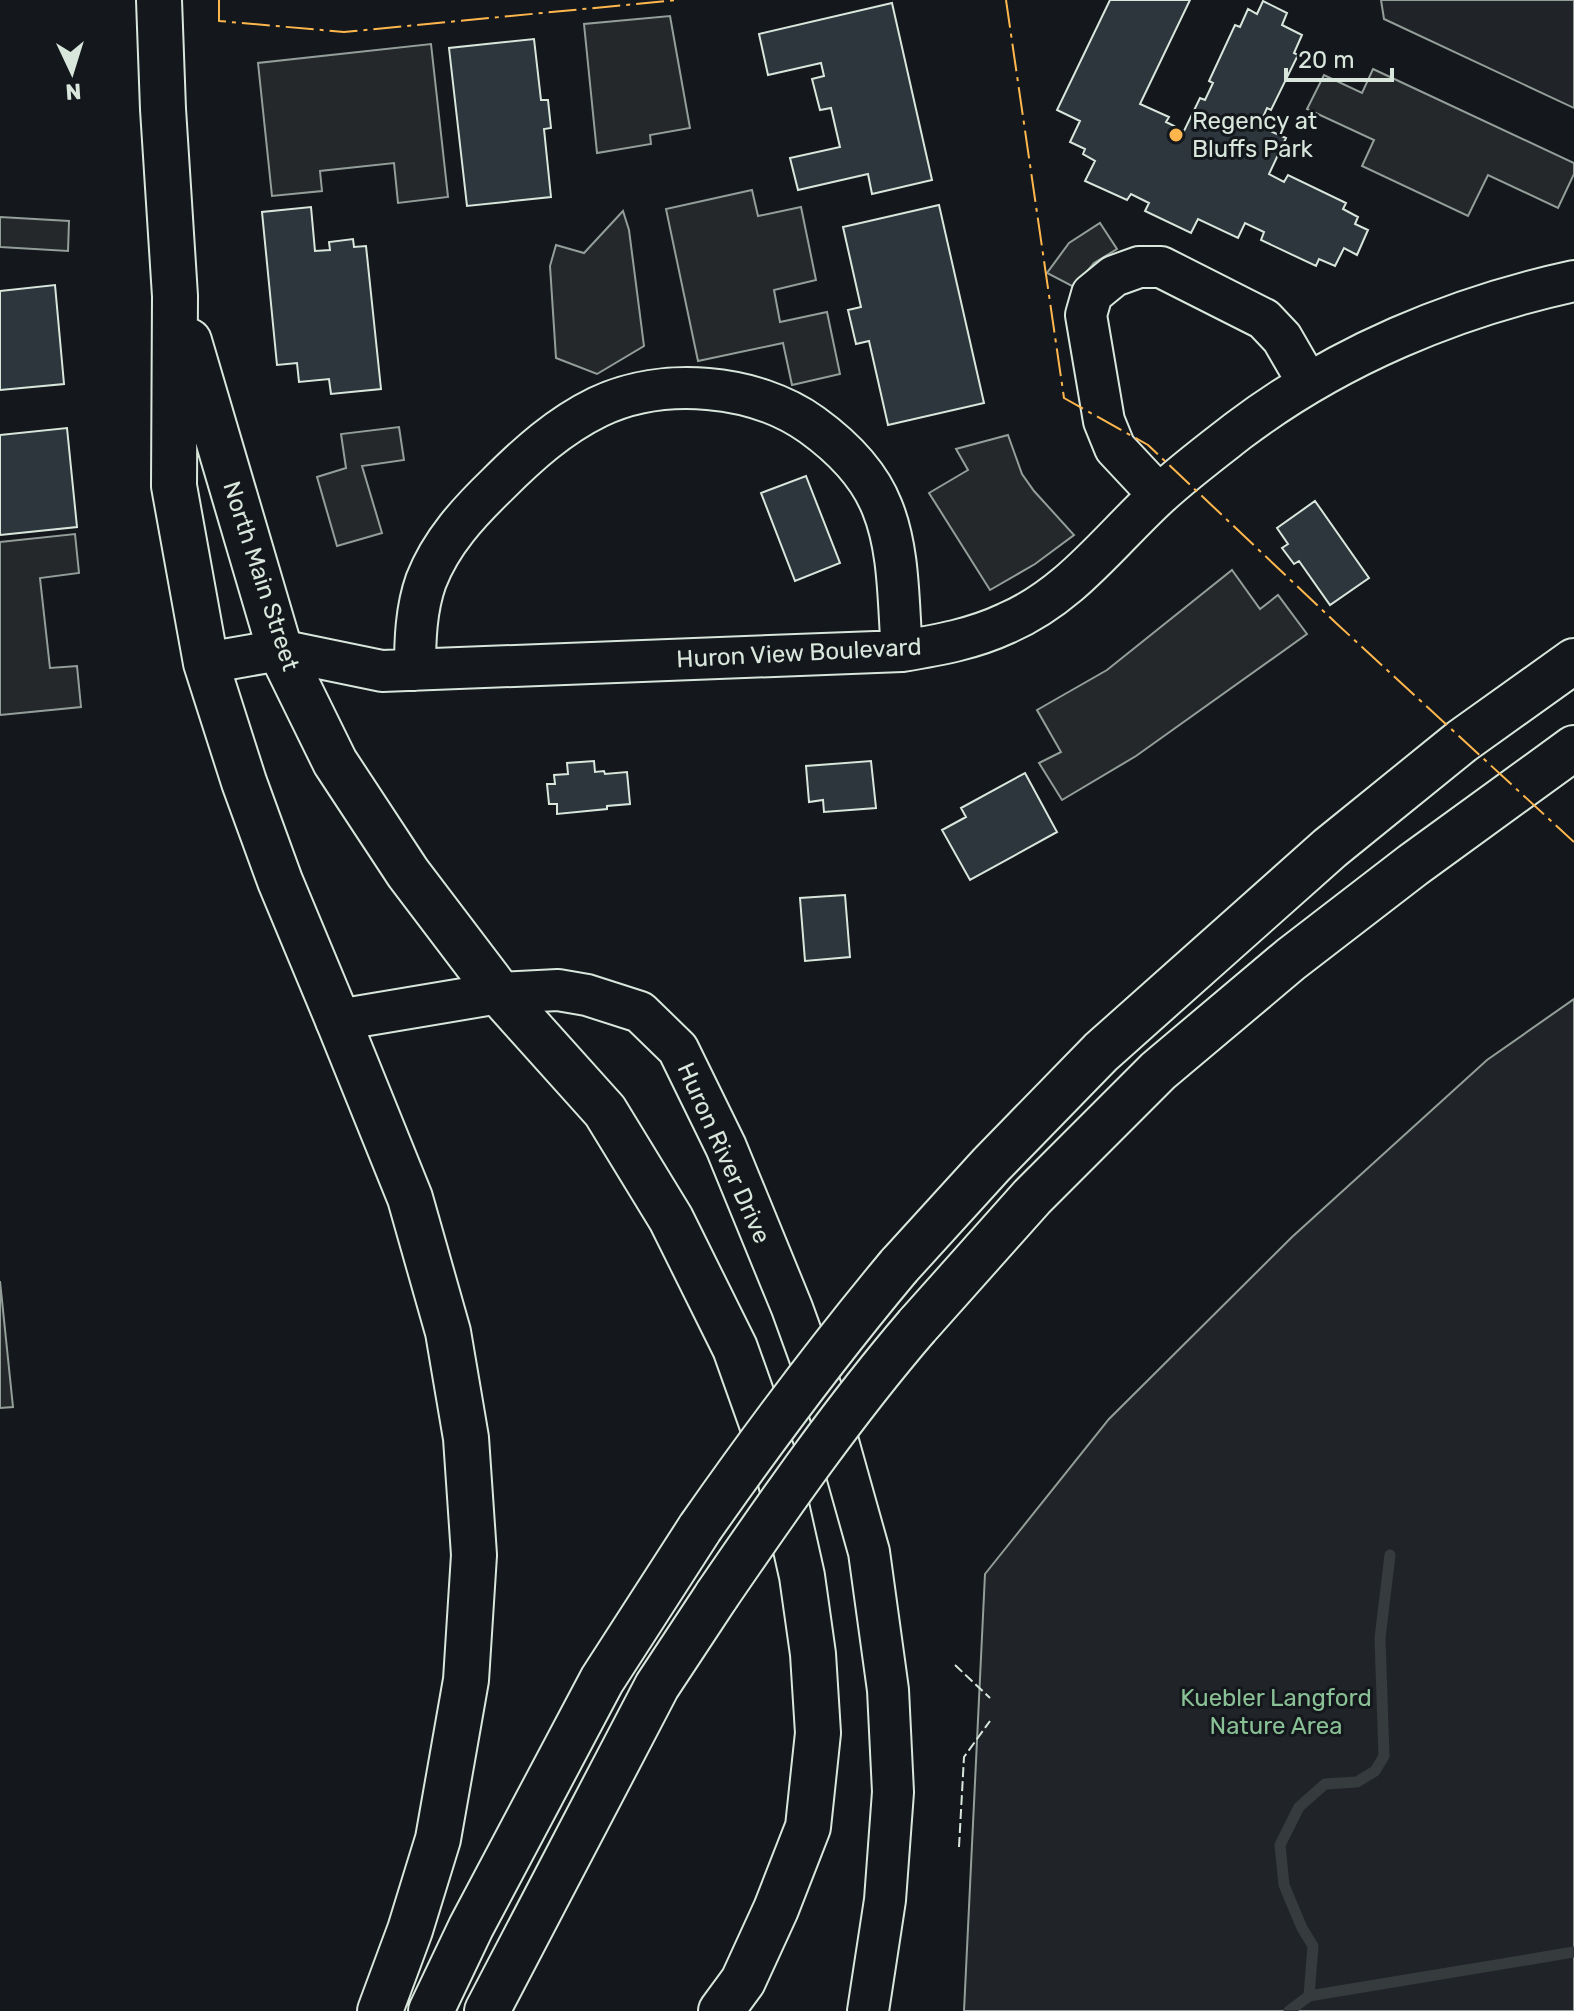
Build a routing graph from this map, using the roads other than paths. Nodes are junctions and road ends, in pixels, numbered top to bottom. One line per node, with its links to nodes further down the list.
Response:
1 (159, 0): 3 (main road, North Main Street)
2 (1574, 281): 4 (street, Huron View Boulevard)
3 (175, 296): 6 (main road, North Main Street); 9 (main road, North Main Street)
4 (1308, 383): 5 (street, Huron View Boulevard); 5 (street)
5 (1159, 495): 7 (street, Huron View Boulevard)
6 (280, 650): 9 (street, Huron View Boulevard); 10 (street, Huron View Boulevard); 12 (main road, North Main Street)
7 (902, 651): 10 (street, Huron View Boulevard); 10 (street)
8 (1574, 661): 15 (main road, bridge)
9 (206, 663): 13 (main road, North Main Street)
10 (415, 670)
11 (1574, 748): 16 (main road, bridge)
12 (499, 993): 13 (street, Huron River Drive); 17 (main road, North Main Street); 18 (street, Huron River Drive)
13 (338, 1020): 14 (main road, North Main Street)
14 (380, 2011)
15 (431, 2011)
16 (487, 2011)
17 (721, 2011)
18 (868, 2011)

